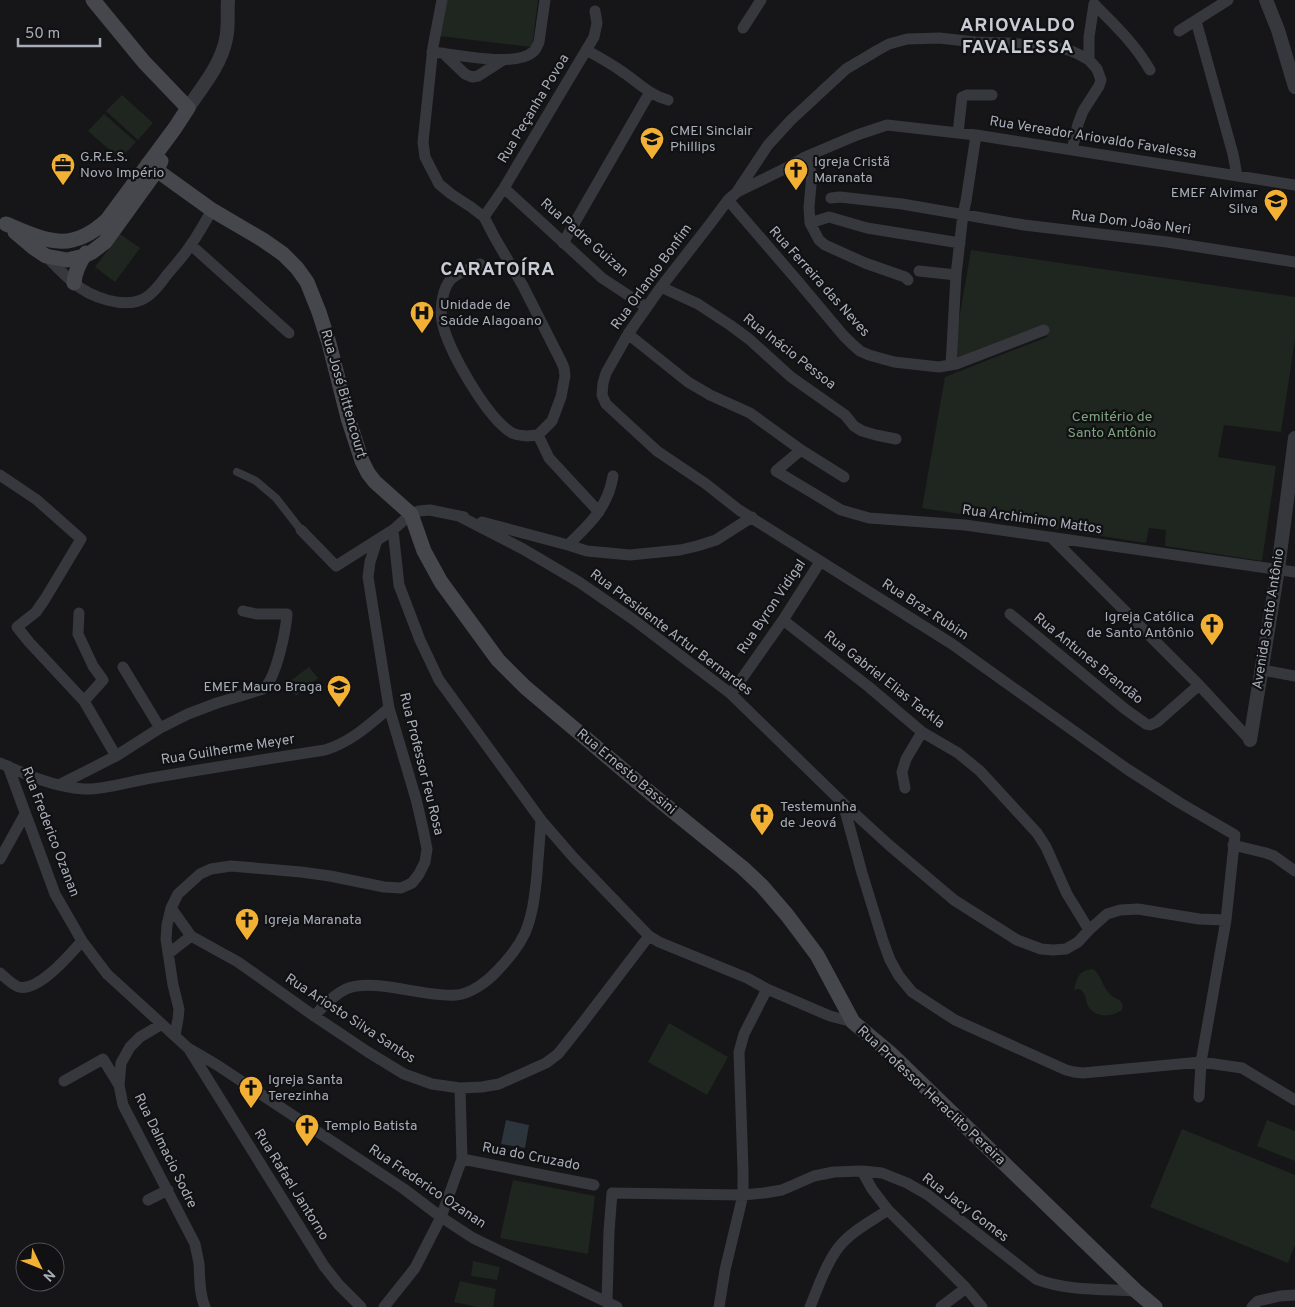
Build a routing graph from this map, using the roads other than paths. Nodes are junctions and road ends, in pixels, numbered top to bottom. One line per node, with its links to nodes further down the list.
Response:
1 (92, 0): 22 (main road)
2 (228, 0): 22 (street)
3 (442, 0): 14 (street)
4 (544, 0): 15 (street)
5 (761, 0): 11 (street)
6 (1228, 0): 10 (street)
7 (1266, 0): 18 (street)
8 (1091, 2): 16 (street); 17 (street)
9 (595, 11): 13 (street, Rua Peçanha Povoa)
10 (1196, 21): 12 (street); 29 (street)
11 (742, 28)
12 (1179, 31)
13 (586, 50): 19 (street); 31 (street, Rua Peçanha Povoa)
14 (438, 52): 15 (street); 15 (street); 36 (street)
15 (503, 60)
16 (1089, 60): 26 (street); 32 (street, Rua Orlando Bonfim)
17 (1150, 70)
18 (1295, 87)
19 (650, 92): 21 (street); 40 (street)
20 (992, 95): 24 (street)
21 (668, 100)
22 (188, 108): 28 (main road)
23 (887, 125): 24 (street, Rua Vereador Ariovaldo Favalessa); 27 (street, Rua Orlando Bonfim)
24 (958, 133): 25 (street, Rua Vereador Ariovaldo Favalessa)
25 (976, 135): 26 (street, Rua Vereador Ariovaldo Favalessa); 35 (street)
26 (1072, 150): 29 (street, Rua Vereador Ariovaldo Favalessa)
27 (805, 157): 32 (street, Rua Orlando Bonfim); 38 (street)
28 (152, 167): 34 (main road, Rua José Bittencourt); 39 (main road); 44 (main road)
29 (1237, 176): 30 (street, Rua Vereador Ariovaldo Favalessa)
30 (1295, 185)
31 (504, 188): 36 (street, Rua Peçanha Povoa); 40 (street, Rua Padre Guizan)
32 (732, 196): 51 (street, Rua Orlando Bonfim); 56 (street, Rua Ferreira das Neves)
33 (831, 198): 35 (street, Rua Dom João Neri)
34 (212, 210): 42 (street); 68 (main road, Rua José Bittencourt)
35 (963, 214): 41 (street); 45 (street, Rua Dom João Neri)
36 (484, 217): 58 (street)
37 (3, 221): 39 (main road); 43 (main road)
38 (810, 224): 41 (street); 49 (street)
39 (98, 228): 44 (main road)
40 (563, 243): 52 (street, Rua Padre Guizan)
41 (960, 243): 48 (street)
42 (191, 245): 50 (street); 54 (street)
43 (46, 256): 44 (main road); 50 (street)
44 (84, 256): 50 (main road)
45 (1295, 262)
46 (480, 264): 58 (street)
47 (919, 271): 48 (street)
48 (956, 275): 56 (street)
49 (908, 280)
50 (74, 283)
51 (661, 287): 52 (street, Rua Orlando Bonfim); 60 (street, Rua Inácio Pessoa)
52 (646, 307): 55 (street, Rua Orlando Bonfim)
53 (1044, 330): 56 (street, Rua Ferreira das Neves)
54 (289, 333)
55 (628, 334): 57 (street, Rua Orlando Bonfim); 61 (street)
56 (951, 365)
57 (606, 404): 70 (street, Rua Braz Rubim)
58 (538, 435): 67 (street)
59 (1295, 438): 63 (street, Avenida Santo Antônio)
60 (896, 439)
61 (801, 450): 66 (street); 73 (street, Rua Archimimo Mattos)
62 (237, 472): 71 (street)
63 (1293, 472): 77 (street, Avenida Santo Antônio)
64 (0, 474): 88 (street)
65 (613, 476): 67 (street)
66 (844, 477)
67 (599, 512): 75 (street)
68 (411, 514): 69 (street); 72 (street); 113 (main road, Rua Ernesto Bassini)
69 (459, 516): 75 (street); 87 (street, Rua Presidente Artur Bernardes)
70 (752, 518): 75 (street); 76 (street, Rua Braz Rubim)
71 (301, 530): 74 (street)
72 (393, 530): 74 (street); 99 (street, Rua Professor Heraclito Pereira)
73 (1052, 538): 77 (street, Rua Archimimo Mattos); 86 (street)
74 (377, 540): 89 (street, Rua Professor Feu Rosa)
75 (568, 545)
76 (820, 562): 82 (street, Rua Byron Vidigal); 100 (street, Rua Braz Rubim)
77 (1278, 569): 78 (street, Rua Archimimo Mattos); 84 (street, Avenida Santo Antônio)
78 (1295, 572)
79 (243, 611): 90 (street)
80 (79, 613): 88 (street)
81 (1010, 614): 86 (street, Rua Antunes Brandão)
82 (783, 620): 87 (street, Rua Byron Vidigal); 91 (street, Rua Gabriel Elias Tackla)
83 (123, 667): 90 (street)
84 (1262, 670): 85 (street); 92 (street, Avenida Santo Antônio)
85 (1295, 676)
86 (1199, 685): 92 (street)
87 (731, 694): 97 (street, Rua Presidente Artur Bernardes)
88 (84, 701): 93 (street)
89 (389, 708): 95 (street, Rua Guilherme Meyer); 103 (street, Rua Professor Feu Rosa)
90 (160, 728): 93 (street)
91 (922, 732): 96 (street); 105 (street, Rua Gabriel Elias Tackla)
92 (1250, 740)
93 (116, 756): 95 (street)
94 (4, 764): 95 (street, Rua Guilherme Meyer); 98 (street, Rua Frederico Ozanan)
95 (59, 785)
96 (905, 788)
97 (843, 803): 105 (street, Rua Presidente Artur Bernardes); 117 (street)
98 (25, 814): 101 (street); 108 (street, Rua Frederico Ozanan)
99 (541, 820): 107 (street, Rua Professor Heraclito Pereira); 112 (street)
100 (1234, 840): 102 (street, Rua Braz Rubim); 104 (street)
101 (0, 859)
102 (1295, 871)
103 (171, 908): 106 (street); 109 (street, Rua Professor Feu Rosa)
104 (1226, 920): 105 (street, Rua Presidente Artur Bernardes); 117 (street)
105 (1089, 930)
106 (191, 936): 109 (street); 112 (street, Rua Ariosto Silva Santos)
107 (648, 936): 111 (street, Rua Professor Heraclito Pereira); 120 (street, Rua Ariosto Silva Santos)
108 (82, 941): 110 (street); 114 (street, Rua Frederico Ozanan)
109 (168, 954): 115 (street, Rua Professor Feu Rosa)
110 (0, 973)
111 (767, 989): 113 (street, Rua Professor Heraclito Pereira); 127 (street)
112 (314, 1016): 120 (street, Rua Ariosto Silva Santos)
113 (853, 1022): 132 (main road, Rua Professor Heraclito Pereira)
114 (162, 1024): 115 (street, Rua Frederico Ozanan); 119 (street, Rua Dalmacio Sodre)
115 (175, 1035): 116 (street, Rua Frederico Ozanan)
116 (188, 1048): 130 (street, Rua Frederico Ozanan); 136 (street, Rua Rafael Jantorno)
117 (1201, 1062): 121 (street); 122 (street)
118 (64, 1081): 119 (street)
119 (119, 1085): 126 (street, Rua Dalmacio Sodre)
120 (460, 1088): 123 (street)
121 (1199, 1097)
122 (1295, 1100)
123 (462, 1160): 125 (street, Rua do Cruzado); 130 (street)
124 (862, 1171): 127 (street, Rua Jacy Gomes); 129 (street); 132 (street, Rua Jacy Gomes)
125 (594, 1184)
126 (168, 1190): 128 (street); 135 (street, Rua Dalmacio Sodre)
127 (743, 1195): 134 (street, Rua Jacy Gomes); 138 (street)
128 (148, 1200)
129 (888, 1210): 131 (street); 139 (street)
130 (441, 1217): 134 (street, Rua Frederico Ozanan); 137 (street)
131 (966, 1288): 140 (street); 141 (street)
132 (1136, 1291): 142 (main road, Rua Professor Heraclito Pereira)
133 (1295, 1295): 143 (street)
134 (612, 1304)
135 (205, 1307)
136 (361, 1307)
137 (384, 1307)
138 (719, 1307)
139 (810, 1307)
140 (941, 1307)
141 (982, 1307)
142 (1155, 1307)
143 (1252, 1307)

